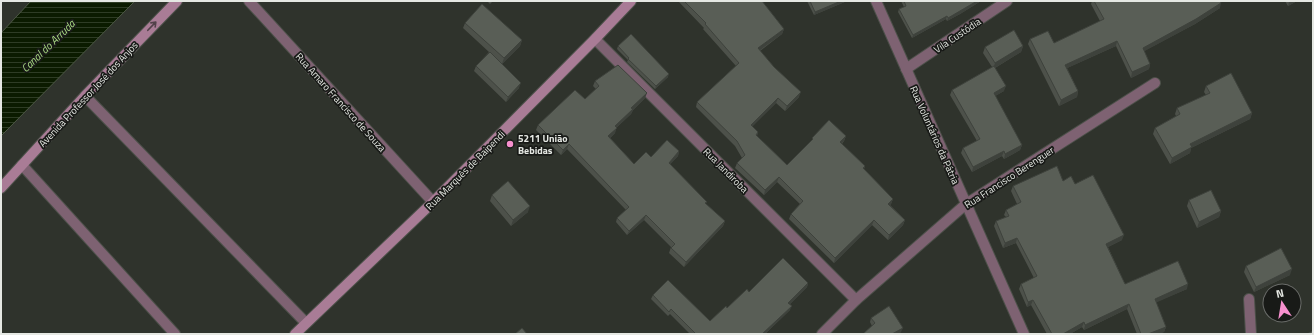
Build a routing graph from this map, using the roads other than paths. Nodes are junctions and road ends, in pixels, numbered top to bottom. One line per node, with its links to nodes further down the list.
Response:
1 (177, 1): 9 (street, Avenida Professor José dos Anjos, one-way to 1)
2 (249, 1): 12 (street, Rua Amaro Francisco de Souza)
3 (631, 1): 6 (street, Rua Marquês de Baipendi)
4 (876, 1): 7 (street, Rua Voluntários da Pátria)
5 (1007, 1): 7 (street, Vila Custódia)
6 (595, 39): 12 (street, Rua Marquês de Baipendi); 15 (street, Rua Jandiroba)
7 (906, 69): 13 (street, Rua Voluntários da Pátria)
8 (1155, 83): 13 (street, Rua Francisco Berenguer)
9 (85, 96): 10 (street, Avenida Professor José dos Anjos); 16 (street)
10 (22, 165): 11 (street, Avenida Professor José dos Anjos); 18 (street)
11 (1, 188)
12 (432, 202): 16 (street, Rua Marquês de Baipendi)
13 (966, 204): 15 (street, Rua Francisco Berenguer); 20 (street, Rua Voluntários da Pátria)
14 (1249, 299): 21 (street)
15 (856, 300): 19 (street, Rua Francisco Berenguer)
16 (306, 323): 17 (street, Rua Marquês de Baipendi)
17 (297, 333)
18 (174, 334)
19 (822, 334)
20 (1024, 334)
21 (1251, 334)

